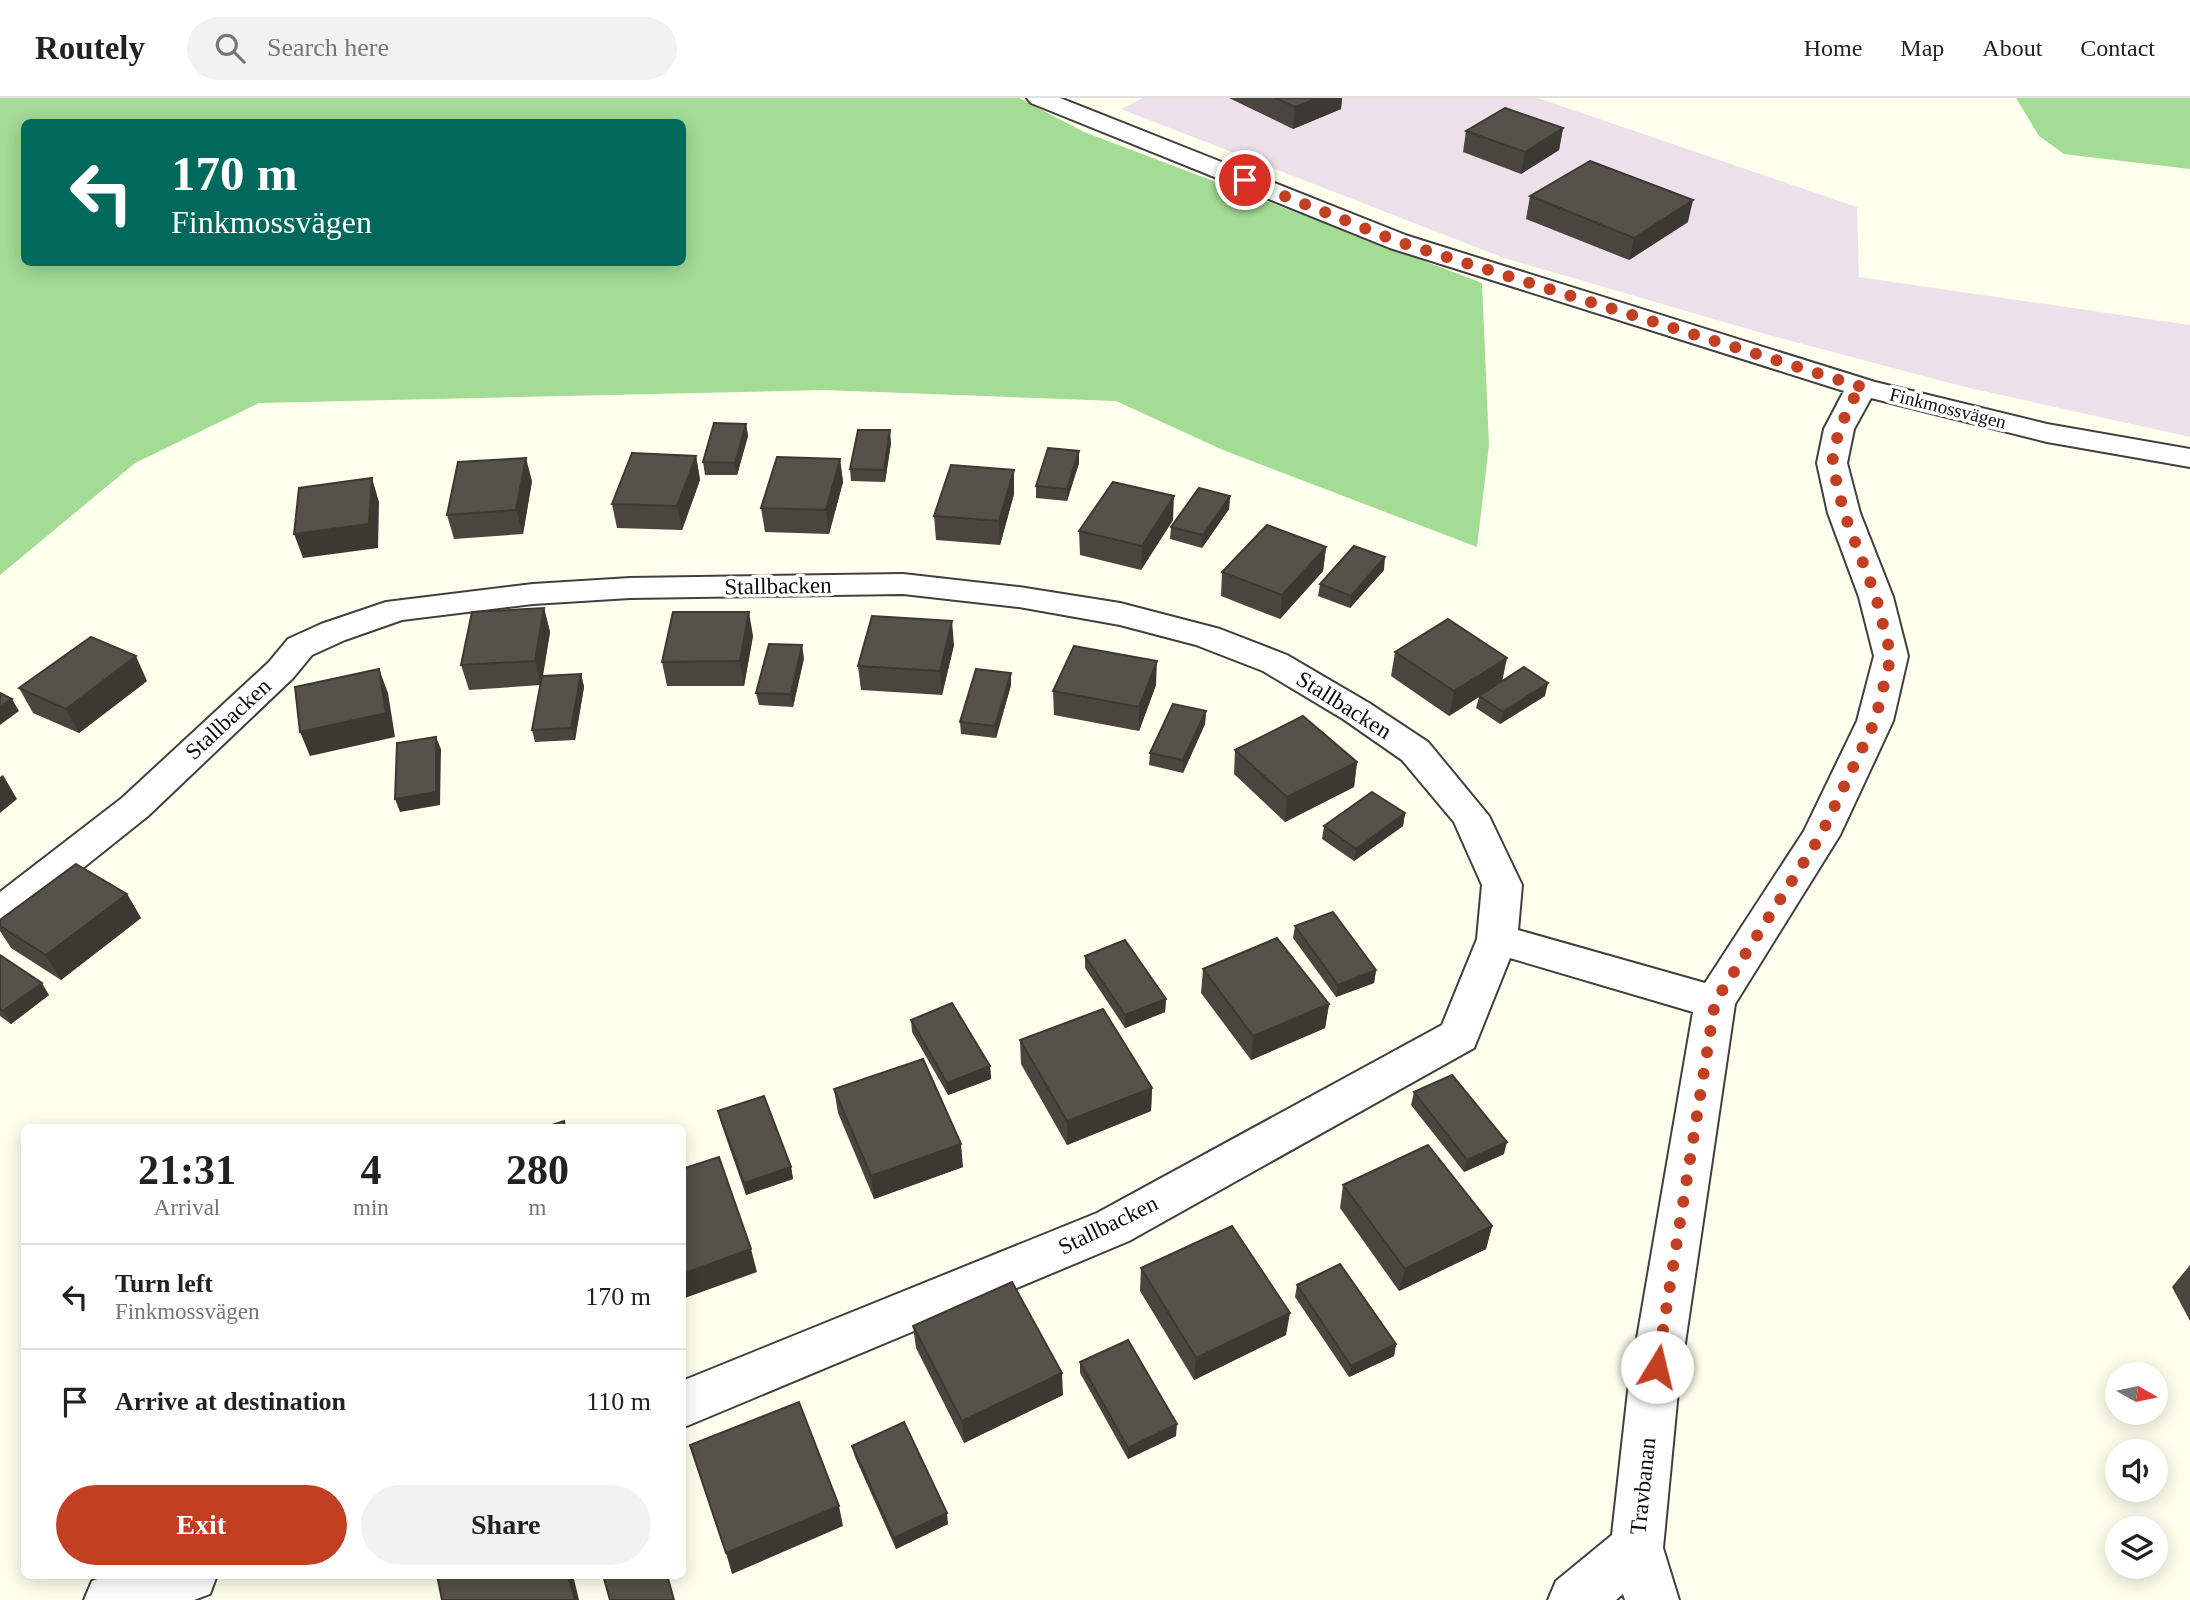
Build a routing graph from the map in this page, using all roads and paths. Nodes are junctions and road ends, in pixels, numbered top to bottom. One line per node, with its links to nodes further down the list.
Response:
1 (1039, 98): 2 (street, Finkmossvägen)
2 (1865, 388): 3 (street, Finkmossvägen); 6 (street, Travbanan)
3 (2190, 458)
4 (0, 913): 5 (street, Stallbacken)
5 (1497, 939): 6 (street); 7 (street, Stallbacken)
6 (1715, 1002): 8 (street, Travbanan)
7 (686, 1403)
8 (1637, 1548): 11 (street); 12 (street, Travbanan)
9 (178, 1579): 10 (street)
10 (111, 1600)
11 (1575, 1600)
12 (1652, 1600)

